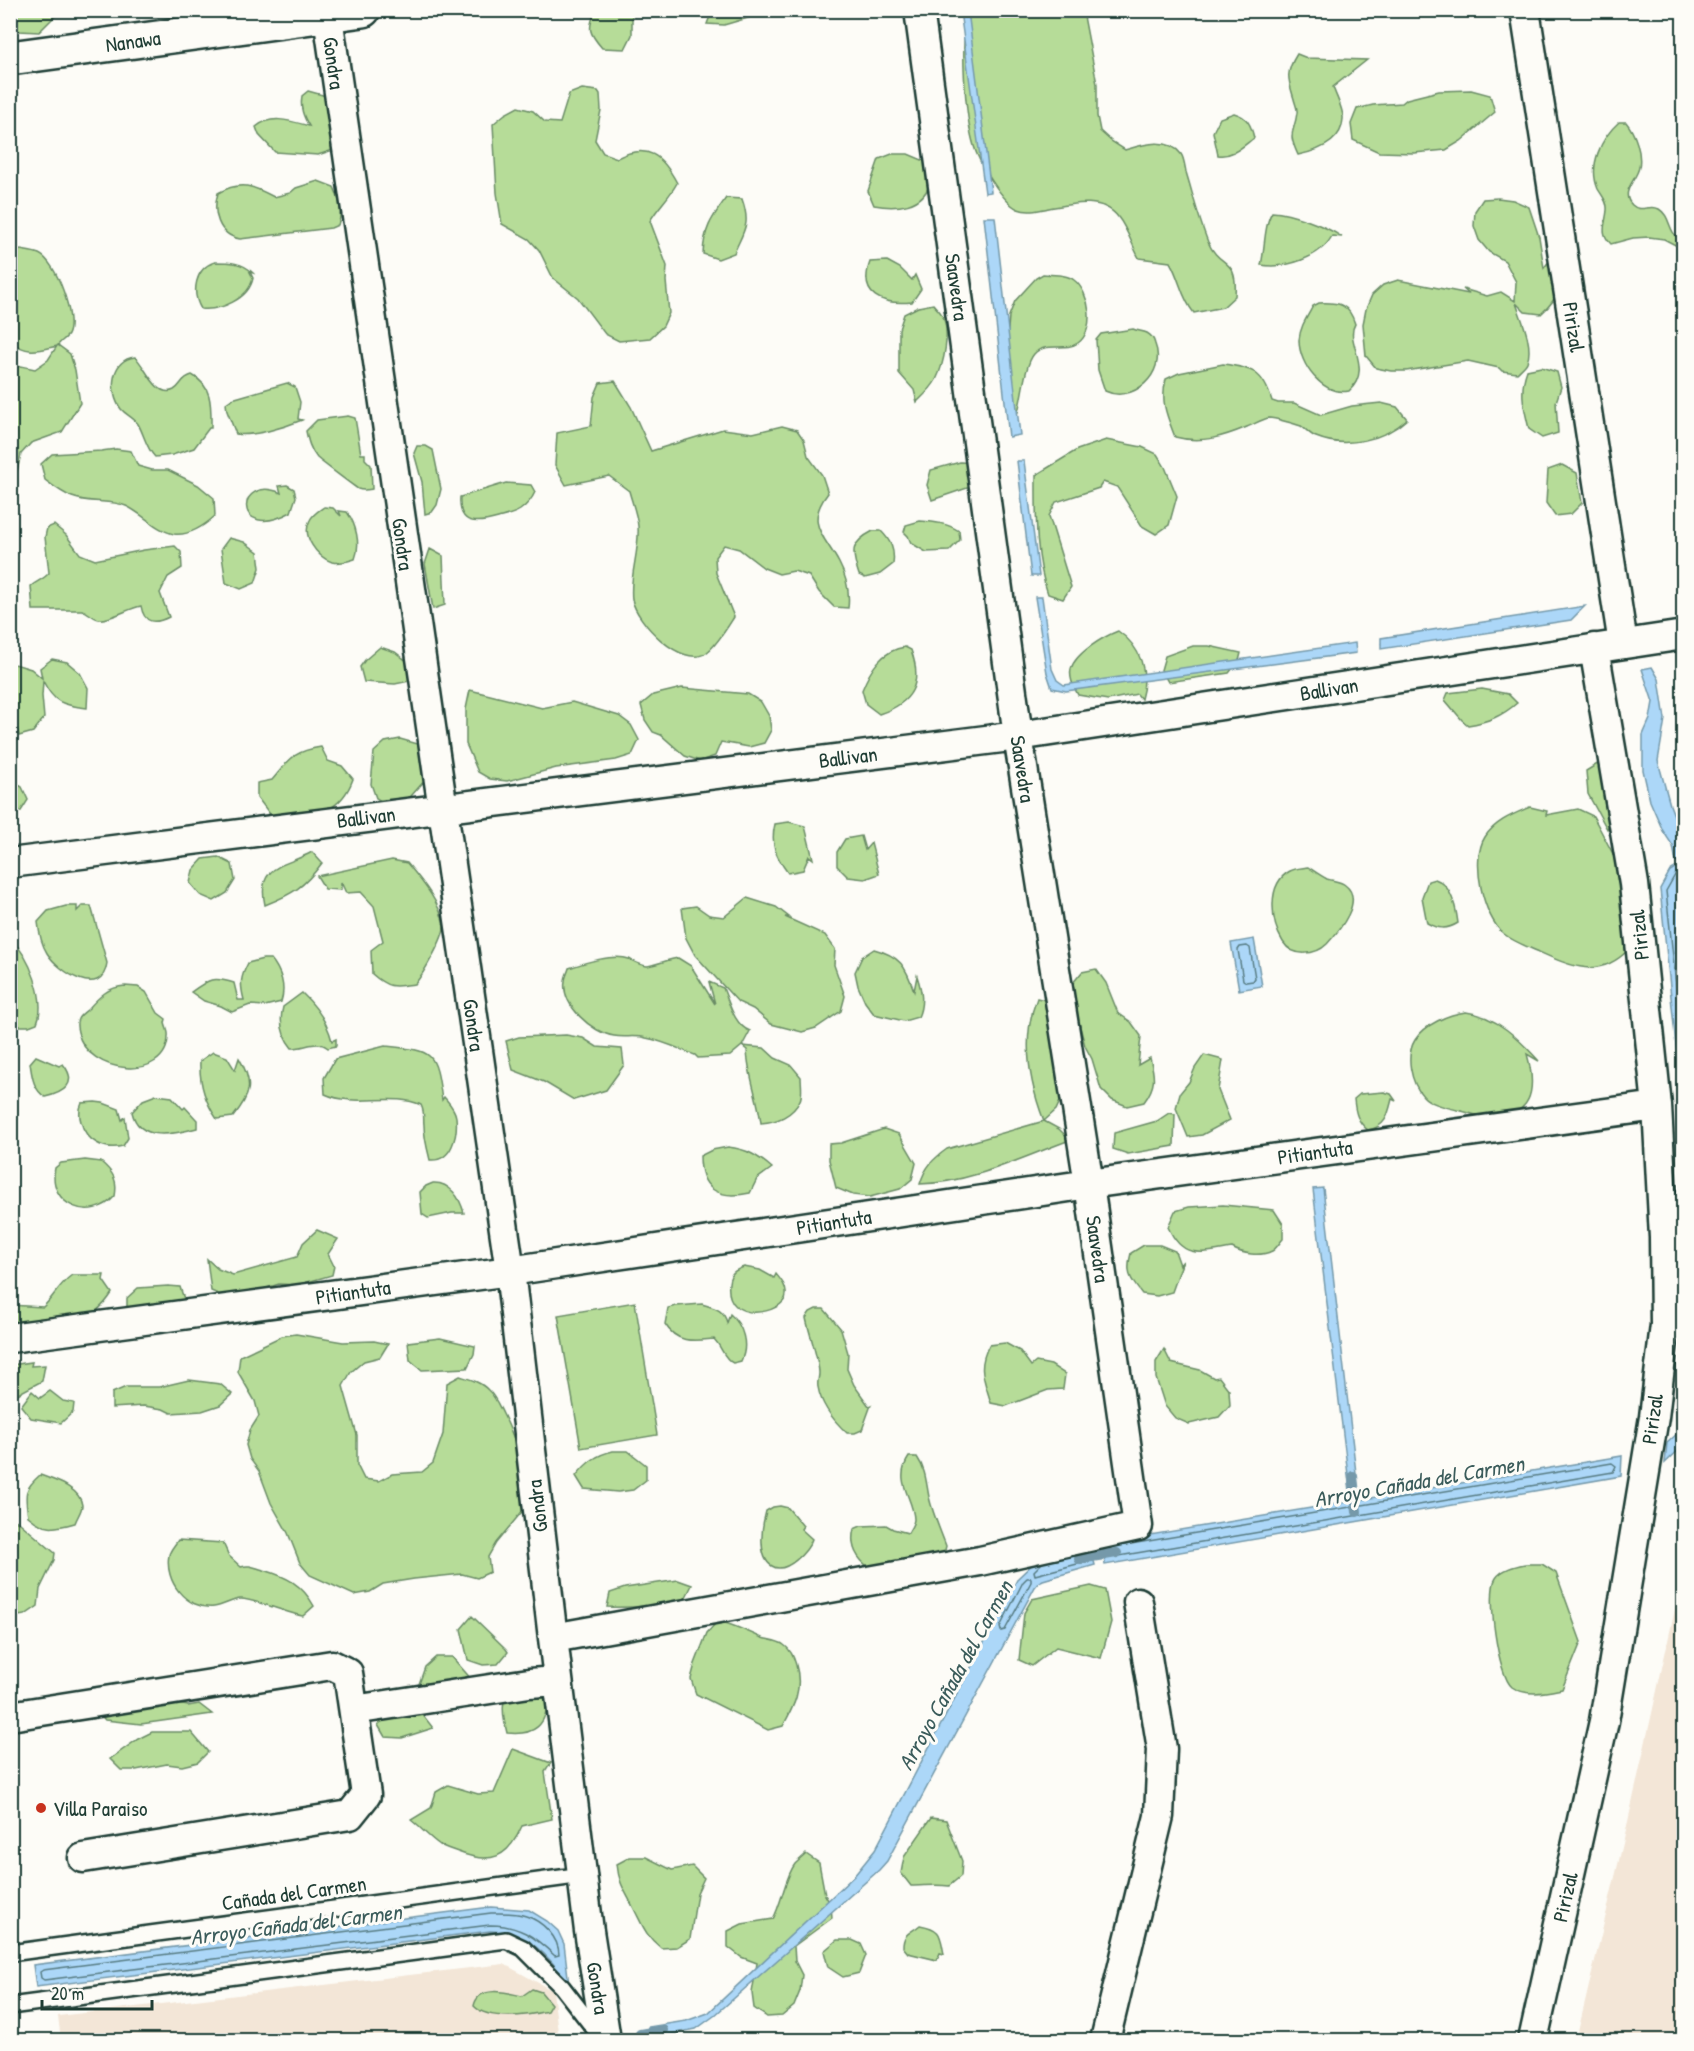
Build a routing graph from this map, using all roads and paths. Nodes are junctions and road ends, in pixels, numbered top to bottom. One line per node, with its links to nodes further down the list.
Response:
1 (363, 10): 4 (street, Nanawa)
2 (919, 10): 9 (street, Saavedra)
3 (1524, 10): 7 (street, Pirizal)
4 (327, 13): 5 (street, Nanawa); 10 (street, Gondra)
5 (10, 58)
6 (1683, 634): 7 (street, Ballivan)
7 (1623, 644): 8 (street, Ballivan)
8 (1594, 648): 9 (street, Ballivan); 12 (street, Pirizal)
9 (1018, 736): 10 (street, Ballivan); 13 (street, Saavedra)
10 (441, 808): 11 (street, Ballivan); 14 (street, Gondra)
11 (10, 863)
12 (1656, 1106): 13 (street, Pitiantuta); 27 (street, Pirizal)
13 (1089, 1184): 14 (street, Pitiantuta); 17 (street, Saavedra)
14 (510, 1271): 15 (street, Pitiantuta); 17 (street, Gondra)
15 (10, 1338)
16 (1138, 1602): 26 (street)
17 (553, 1638): 18 (street, Gondra)
18 (558, 1681): 19 (street); 22 (street, Gondra)
19 (354, 1710): 20 (street); 21 (street)
20 (10, 1716)
21 (83, 1858)
22 (583, 1875): 23 (lane, Cañada del Carmen); 25 (street, Gondra)
23 (10, 1953)
24 (10, 2006): 25 (lane)
25 (605, 2036)
26 (1106, 2040)
27 (1533, 2040)

